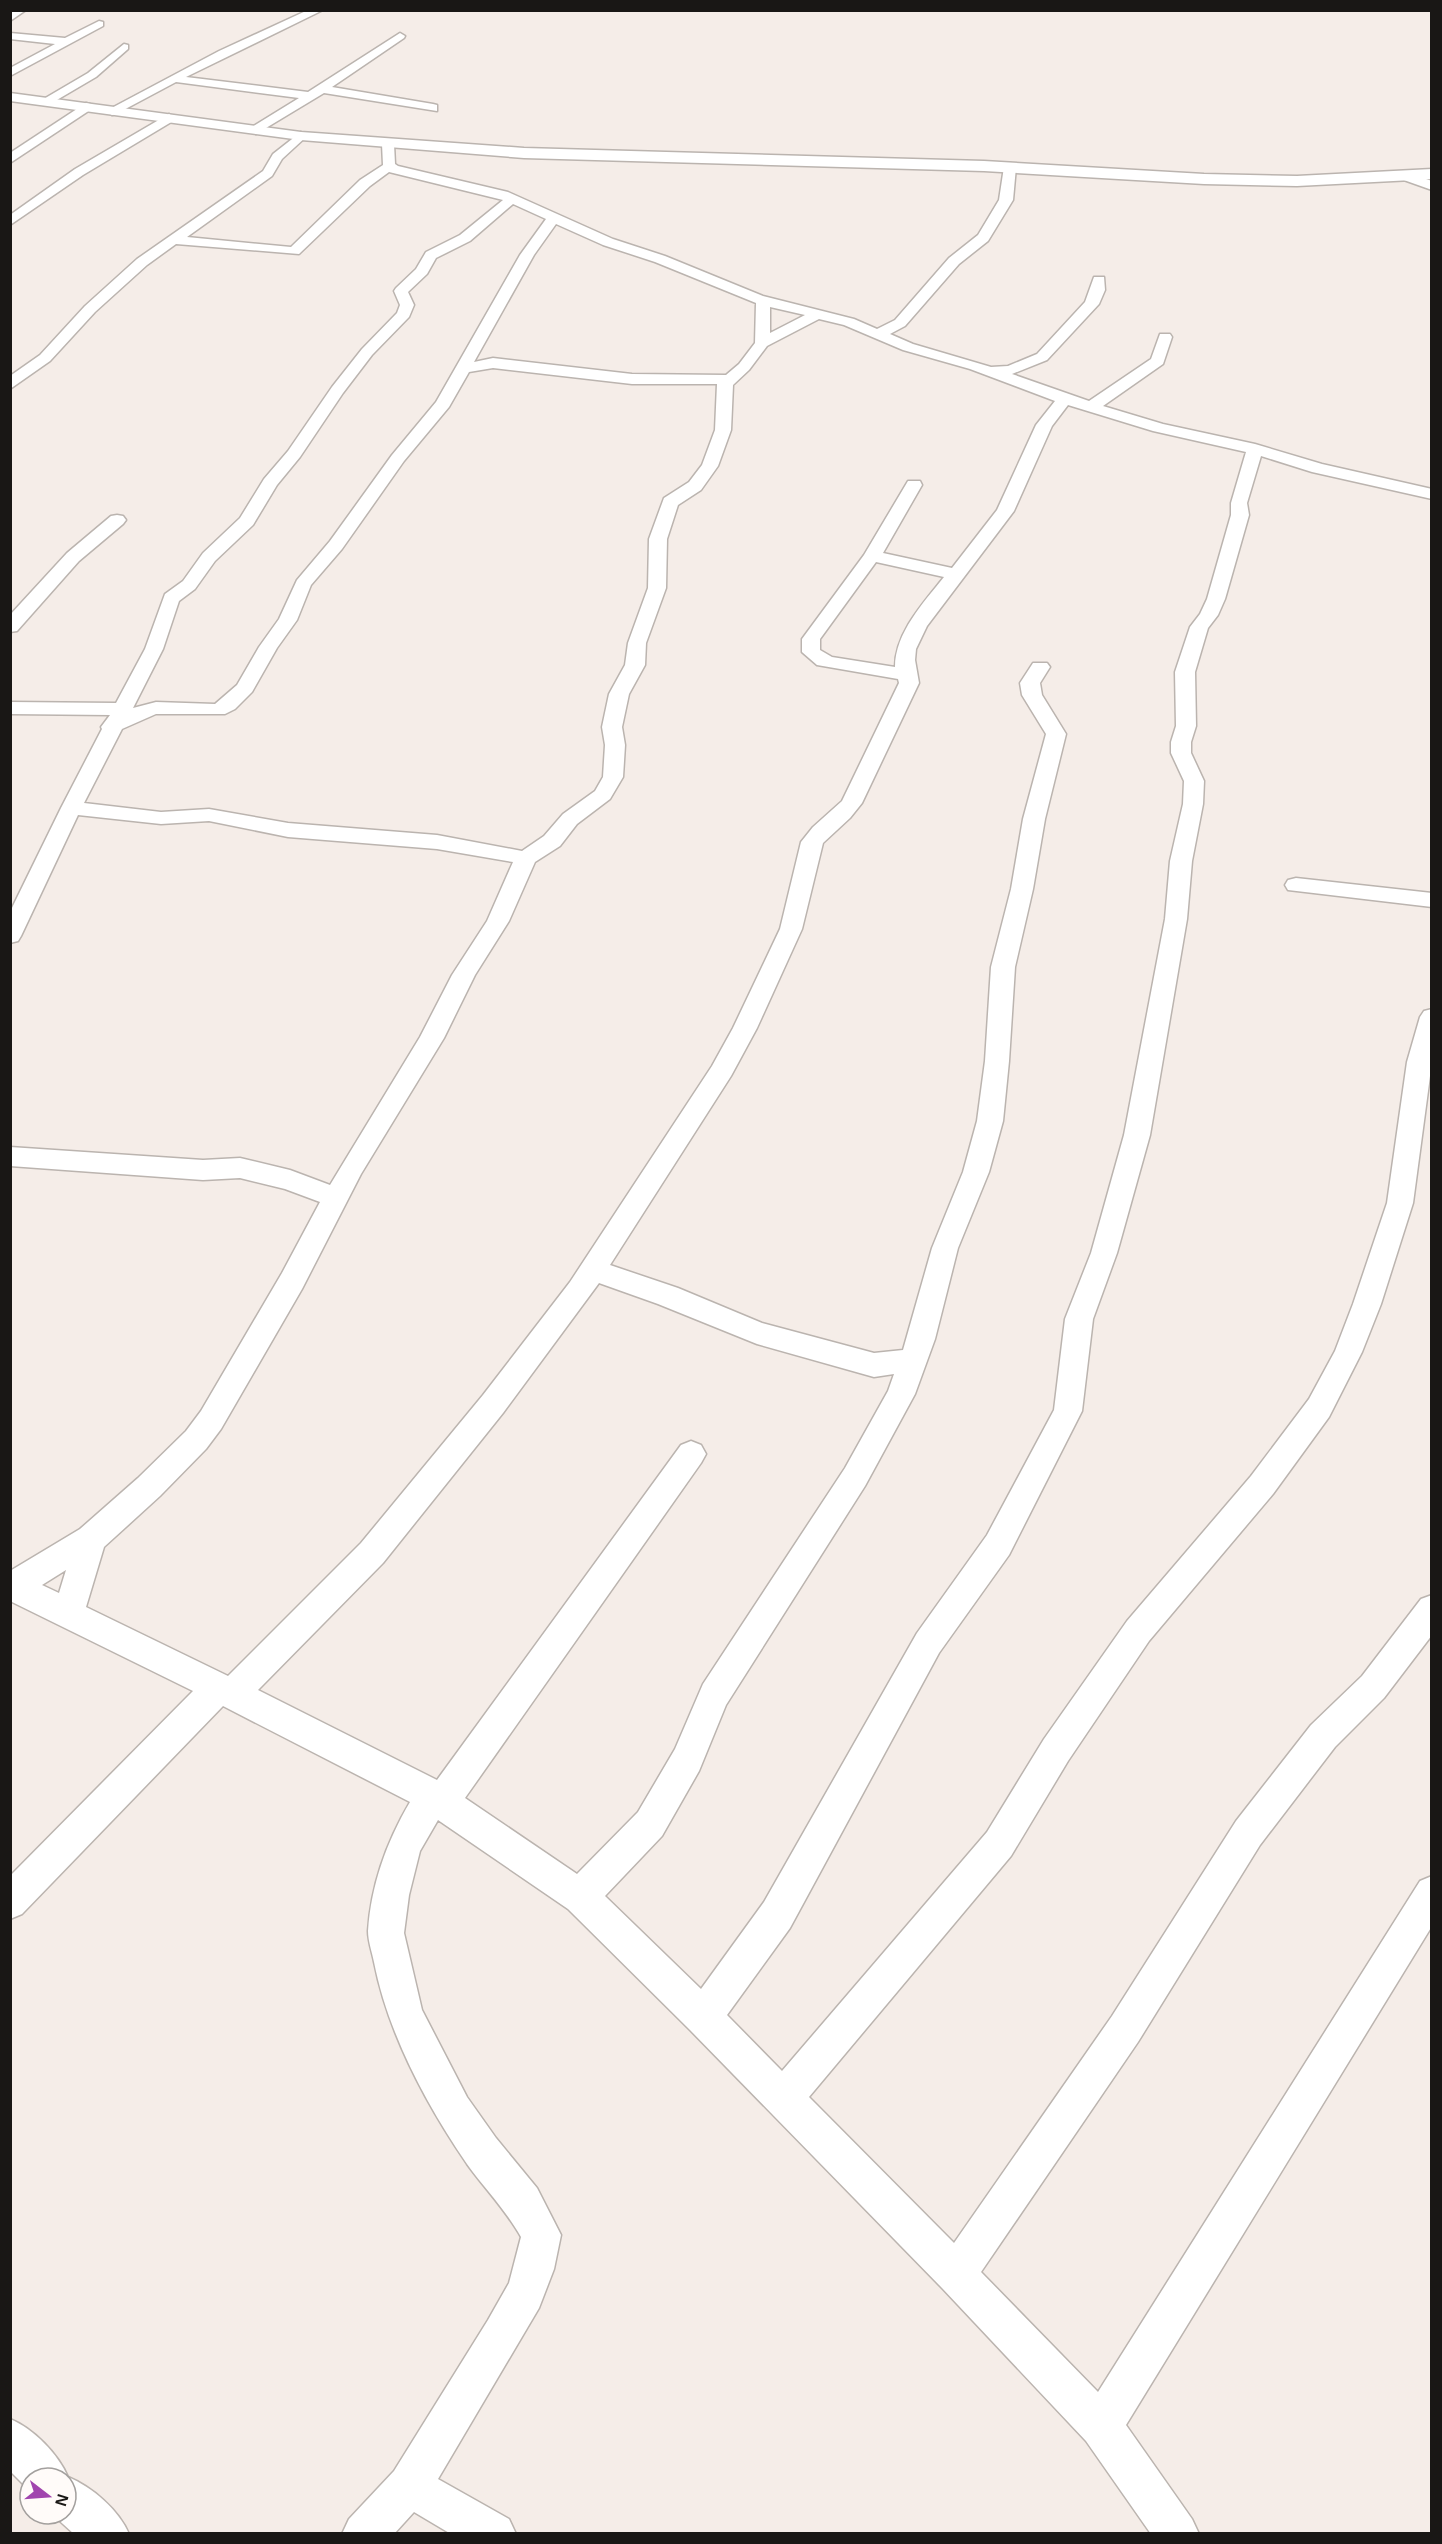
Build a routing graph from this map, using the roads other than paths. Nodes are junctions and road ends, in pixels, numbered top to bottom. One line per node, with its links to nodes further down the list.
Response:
1 (21, 10): 3 (street)
2 (318, 10): 10 (street)
3 (10, 18)
4 (99, 24): 7 (street)
5 (10, 36): 7 (street)
6 (400, 36): 11 (street)
7 (69, 42): 9 (street)
8 (124, 47): 14 (street)
9 (10, 73)
10 (176, 79): 12 (street); 17 (street)
11 (322, 89): 12 (street); 16 (street)
12 (309, 96): 19 (street)
13 (10, 97): 14 (street)
14 (46, 102): 15 (street)
15 (86, 107): 17 (street); 22 (street)
16 (433, 108)
17 (112, 111): 18 (street)
18 (169, 118): 19 (street); 30 (street)
19 (256, 130): 20 (street)
20 (301, 136): 21 (street); 31 (street)
21 (388, 144): 23 (street); 24 (street)
22 (10, 159)
23 (389, 166): 28 (street); 31 (street)
24 (1010, 167): 26 (street); 35 (street)
25 (1431, 174): 26 (street)
26 (1405, 176): 27 (street)
27 (1431, 186)
28 (512, 199): 29 (street); 56 (street)
29 (553, 219): 33 (street); 38 (street)
30 (10, 221)
31 (176, 240): 42 (street)
32 (1099, 280): 39 (street)
33 (763, 300): 34 (street); 37 (street)
34 (818, 314): 35 (street); 37 (street)
35 (878, 334): 39 (street)
36 (1166, 337): 45 (street)
37 (762, 343): 41 (street)
38 (462, 369): 40 (street); 57 (street)
39 (1010, 374): 43 (street)
40 (657, 380): 41 (street); 44 (street)
41 (728, 380): 44 (street)
42 (10, 384)
43 (1065, 399): 45 (street); 51 (street)
44 (724, 405): 59 (street)
45 (1091, 407): 46 (street)
46 (1255, 449): 48 (street); 80 (street)
47 (915, 485): 50 (street)
48 (1426, 491)
49 (117, 520): 52 (street)
50 (872, 556): 51 (street); 54 (street)
51 (956, 574): 54 (street)
52 (10, 627)
53 (1040, 667): 67 (street)
54 (905, 674): 66 (street)
55 (10, 708): 56 (street)
56 (121, 709): 57 (street)
57 (111, 727): 58 (street)
58 (71, 808): 59 (street); 62 (street)
59 (526, 858): 65 (street)
60 (1296, 885): 61 (street)
61 (1431, 900)
62 (10, 936)
63 (1431, 1017): 81 (street)
64 (10, 1156): 65 (street)
65 (336, 1198): 71 (street)
66 (593, 1270): 68 (street); 75 (street)
67 (914, 1360): 68 (street); 69 (street)
68 (874, 1365): 69 (street)
69 (901, 1394): 78 (street)
70 (690, 1454): 76 (street)
71 (91, 1539): 72 (street); 74 (street)
72 (12, 1586): 74 (street)
73 (1431, 1609): 82 (street)
74 (69, 1614): 75 (street)
75 (226, 1691): 76 (street); 79 (street)
76 (437, 1799): 78 (street); 86 (street)
77 (1431, 1893): 83 (street)
78 (580, 1897): 80 (street)
79 (10, 1902)
80 (703, 2017): 81 (street)
81 (783, 2099): 82 (street)
82 (956, 2274): 83 (street)
83 (1101, 2426): 91 (street)
84 (10, 2440): 85 (street)
85 (35, 2466)
86 (409, 2487): 89 (street); 90 (street)
87 (78, 2509): 88 (street)
88 (107, 2534)
89 (364, 2534)
90 (494, 2534)
91 (1177, 2534)

